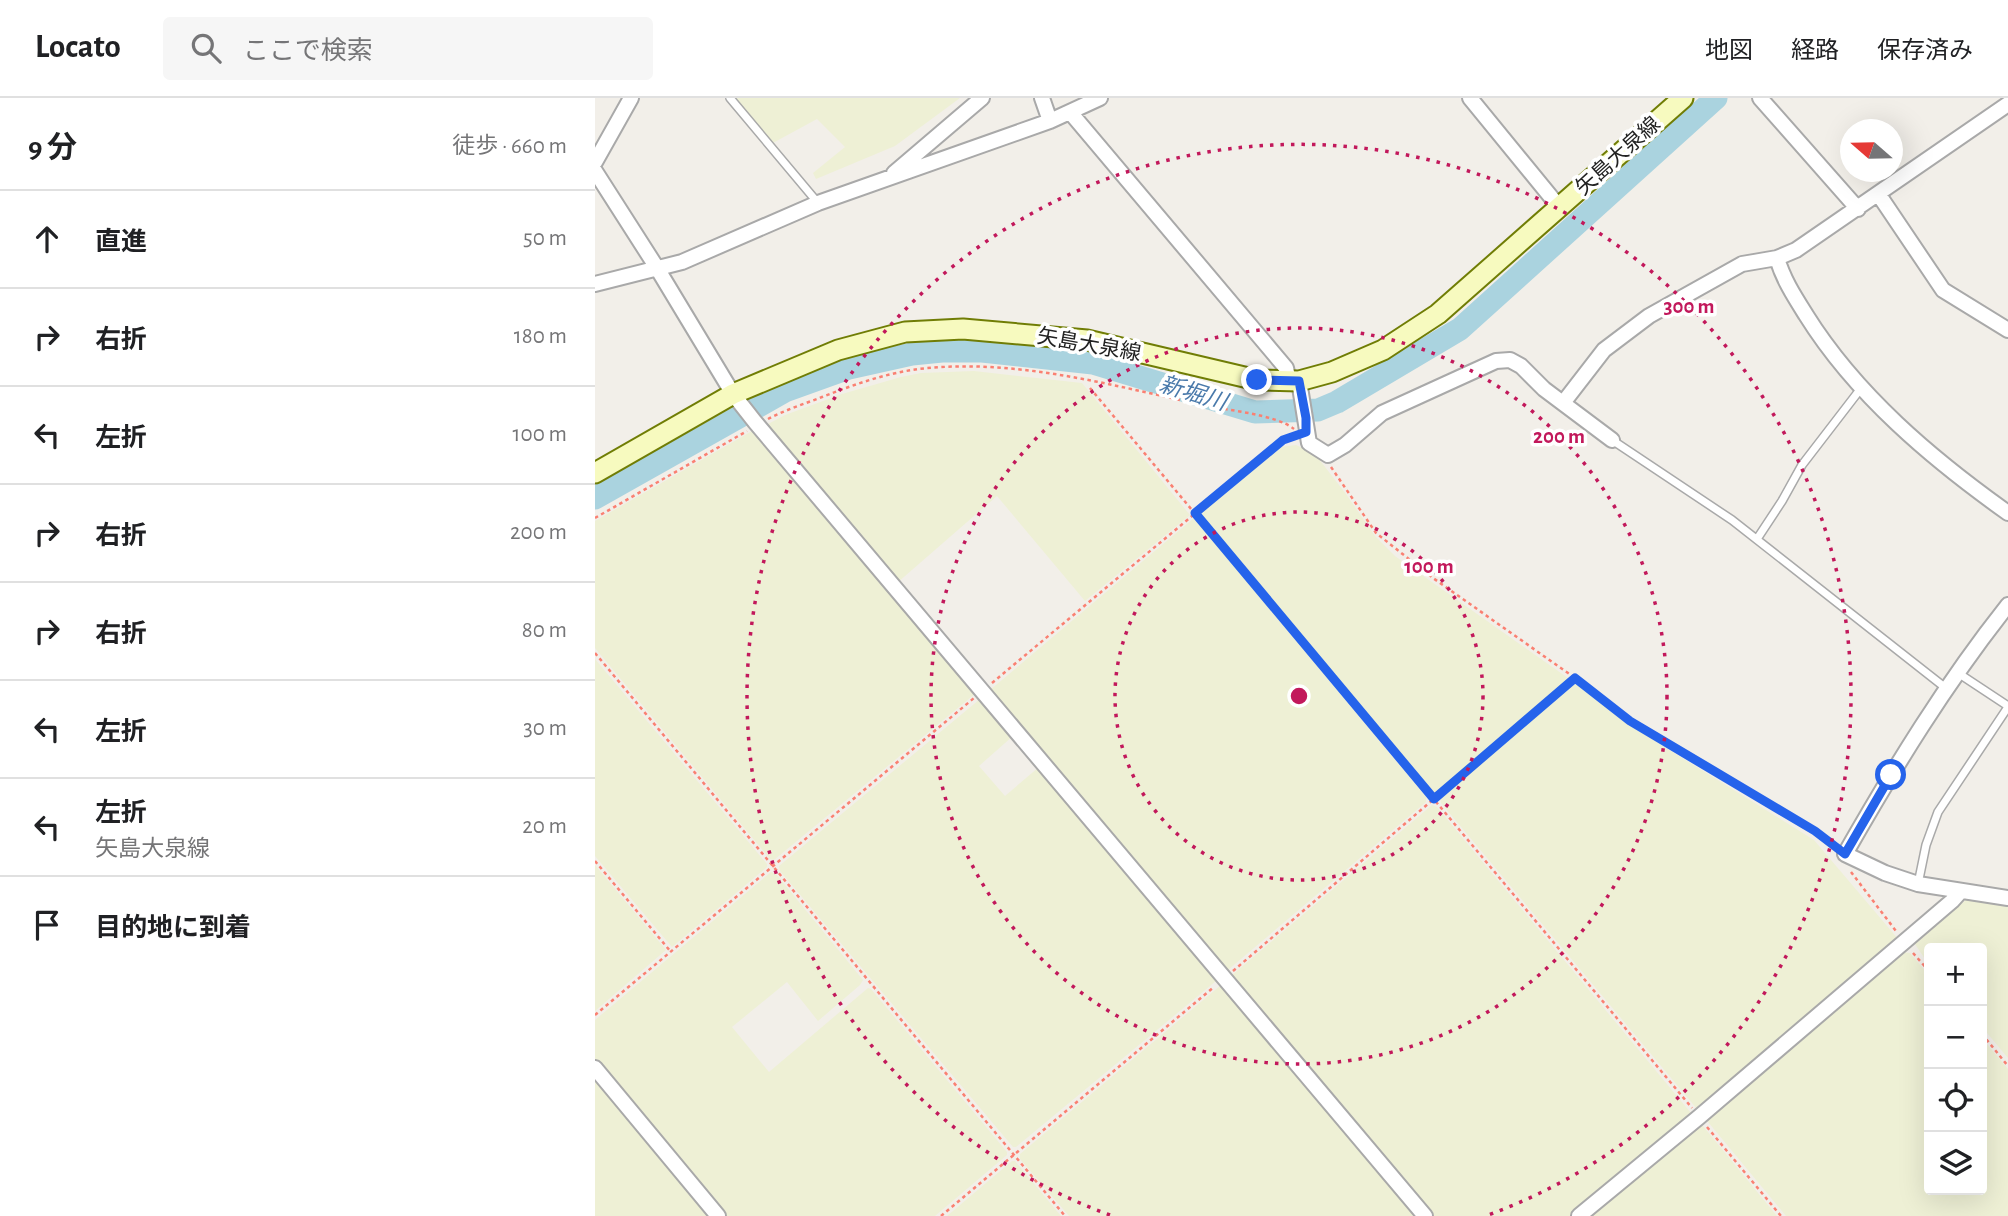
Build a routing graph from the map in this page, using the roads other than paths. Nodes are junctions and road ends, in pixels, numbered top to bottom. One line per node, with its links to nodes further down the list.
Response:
1 (631, 98): 12 (street)
2 (730, 98): 16 (lane)
3 (982, 98): 14 (street)
4 (1042, 98): 11 (street)
5 (1100, 98): 10 (street)
6 (1470, 98): 17 (street)
7 (1683, 98): 17 (main road, 矢島大泉線)
8 (1760, 98): 18 (street)
9 (2008, 104): 15 (street)
10 (1070, 112): 11 (street); 23 (street)
11 (1049, 121): 14 (street)
12 (595, 162)
13 (595, 171): 20 (street)
14 (887, 179): 16 (street)
15 (1879, 195): 18 (street); 22 (street)
16 (818, 203): 20 (street)
17 (1560, 208): 23 (main road, 矢島大泉線)
18 (1858, 209): 19 (street)
19 (1777, 258): 24 (street); 26 (street)
20 (657, 268): 21 (street); 25 (street)
21 (595, 284)
22 (2008, 330)
23 (1297, 384): 25 (main road, 矢島大泉線); 26 (street)
24 (1862, 387): 29 (street); 30 (lane)
25 (736, 397): 28 (main road, 矢島大泉線); 40 (street)
26 (1563, 403): 27 (street)
27 (1612, 440): 30 (lane)
28 (595, 472)
29 (2008, 513)
30 (1757, 539): 33 (lane)
31 (2008, 606): 32 (street)
32 (1958, 673): 33 (street); 34 (lane)
33 (1947, 690): 35 (street)
34 (2008, 706): 35 (lane)
35 (1918, 884): 36 (street)
36 (1961, 891): 37 (street); 41 (street)
37 (2008, 898)
38 (595, 1068): 39 (street)
39 (718, 1216)
40 (1425, 1216)
41 (1579, 1216)

